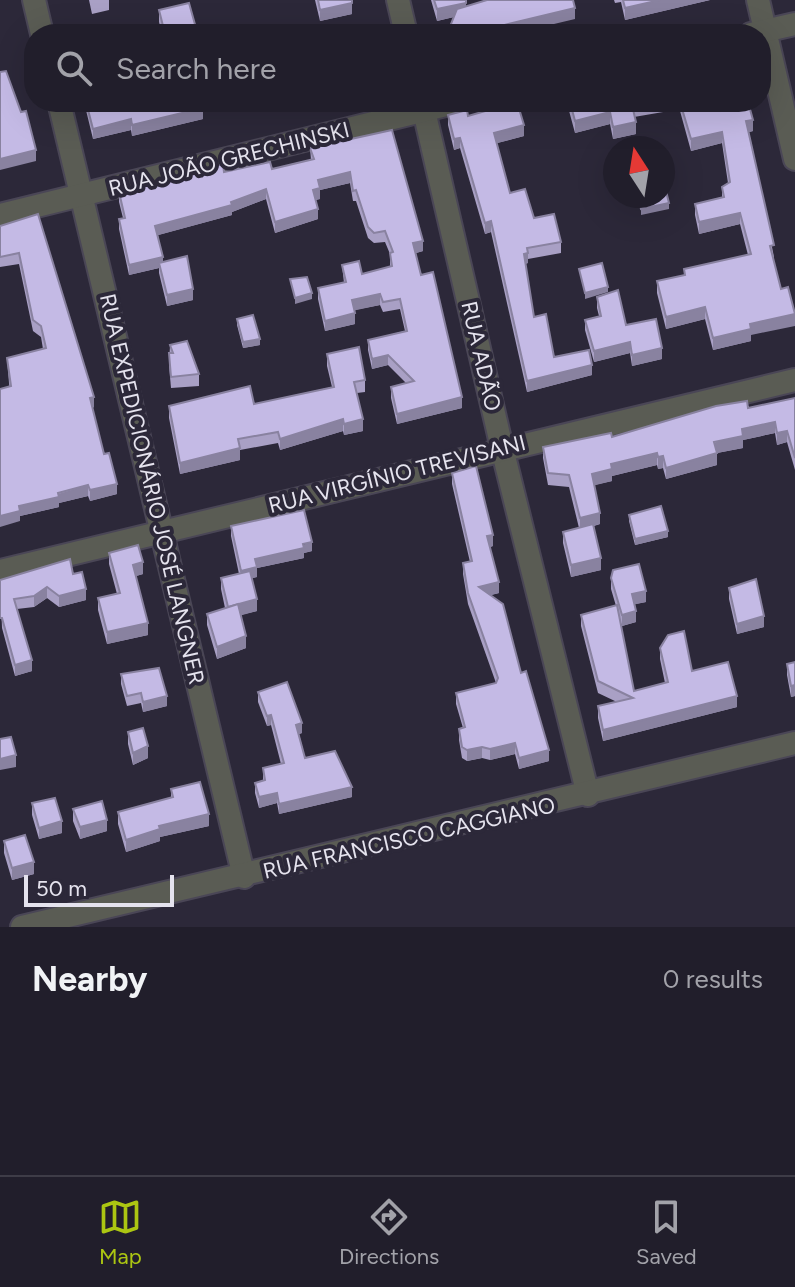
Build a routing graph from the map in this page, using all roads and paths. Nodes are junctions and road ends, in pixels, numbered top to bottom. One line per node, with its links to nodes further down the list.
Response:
1 (34, 0): 4 (street)
2 (398, 0): 5 (street)
3 (758, 0): 6 (street)
4 (40, 24)
5 (404, 24)
6 (758, 24)
7 (795, 24): 8 (street)
8 (771, 29)
9 (771, 77): 13 (street)
10 (61, 112): 14 (street, RUA EXPEDICIONÁRIO JOSÉ LANGNER)
11 (400, 112): 14 (street, RUA JOÃO GRECHINSKI)
12 (424, 112): 17 (street, RUA ADÃO)
13 (795, 159)
14 (81, 196): 15 (street, RUA JOÃO GRECHINSKI); 18 (street, RUA EXPEDICIONÁRIO JOSÉ LANGNER)
15 (0, 215)
16 (795, 380): 17 (street, RUA VIRGÍNIO TREVISANI)
17 (502, 448): 18 (street, RUA VIRGÍNIO TREVISANI); 21 (street, RUA ADÃO)
18 (162, 531): 19 (street, RUA VIRGÍNIO TREVISANI); 22 (street, RUA EXPEDICIONÁRIO JOSÉ LANGNER)
19 (0, 571)
20 (795, 743): 21 (street, RUA FRANCISCO CAGGIANO)
21 (588, 795): 22 (street, RUA FRANCISCO CAGGIANO)
22 (244, 877): 23 (street, RUA FRANCISCO CAGGIANO)
23 (22, 927)

